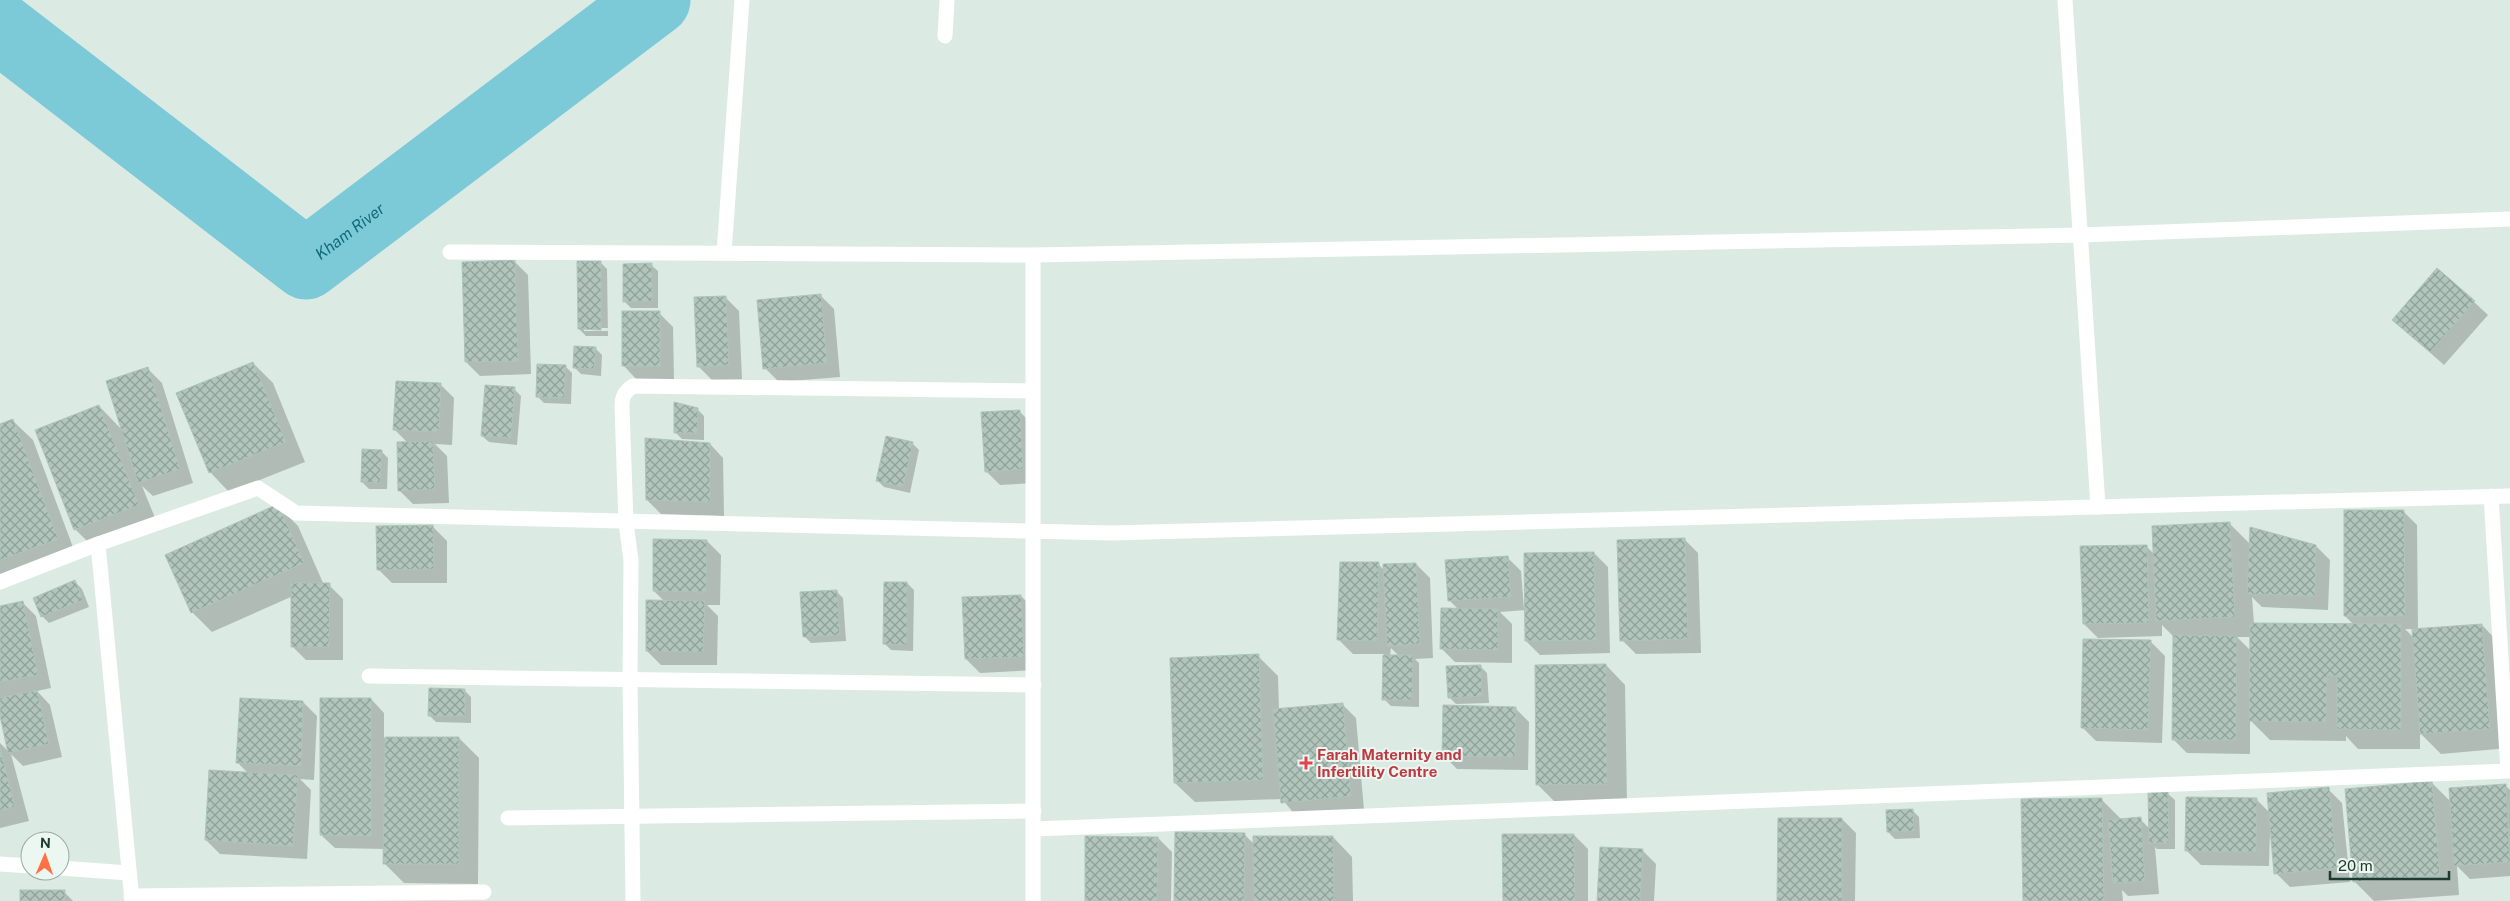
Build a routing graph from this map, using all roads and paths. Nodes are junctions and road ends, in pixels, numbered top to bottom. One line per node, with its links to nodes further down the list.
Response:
1 (742, 0): 8 (street)
2 (947, 0): 4 (street)
3 (2065, 0): 6 (street)
4 (945, 36)
5 (2510, 219): 6 (street)
6 (2082, 235): 9 (street); 13 (street)
7 (450, 252): 8 (street)
8 (724, 253): 9 (street)
9 (1032, 255): 10 (street)
10 (1033, 390): 14 (street); 15 (street)
11 (2491, 496): 12 (street); 13 (street); 24 (street)
12 (2510, 496)
13 (2098, 507): 15 (street)
14 (626, 523): 15 (street); 16 (street); 19 (street)
15 (1034, 531): 20 (street)
16 (98, 544): 17 (street); 28 (street)
17 (0, 582)
18 (369, 676): 19 (street)
19 (630, 680): 20 (street); 22 (street)
20 (1034, 684): 21 (street)
21 (1034, 811): 22 (street); 24 (street)
22 (632, 816): 23 (street); 31 (street)
23 (508, 818)
24 (1034, 829): 32 (street)
25 (0, 864): 26 (street)
26 (20, 865)
27 (70, 869): 28 (street)
28 (129, 873): 30 (street)
29 (484, 892): 30 (street)
30 (132, 898)
31 (634, 901)
32 (1033, 901)

